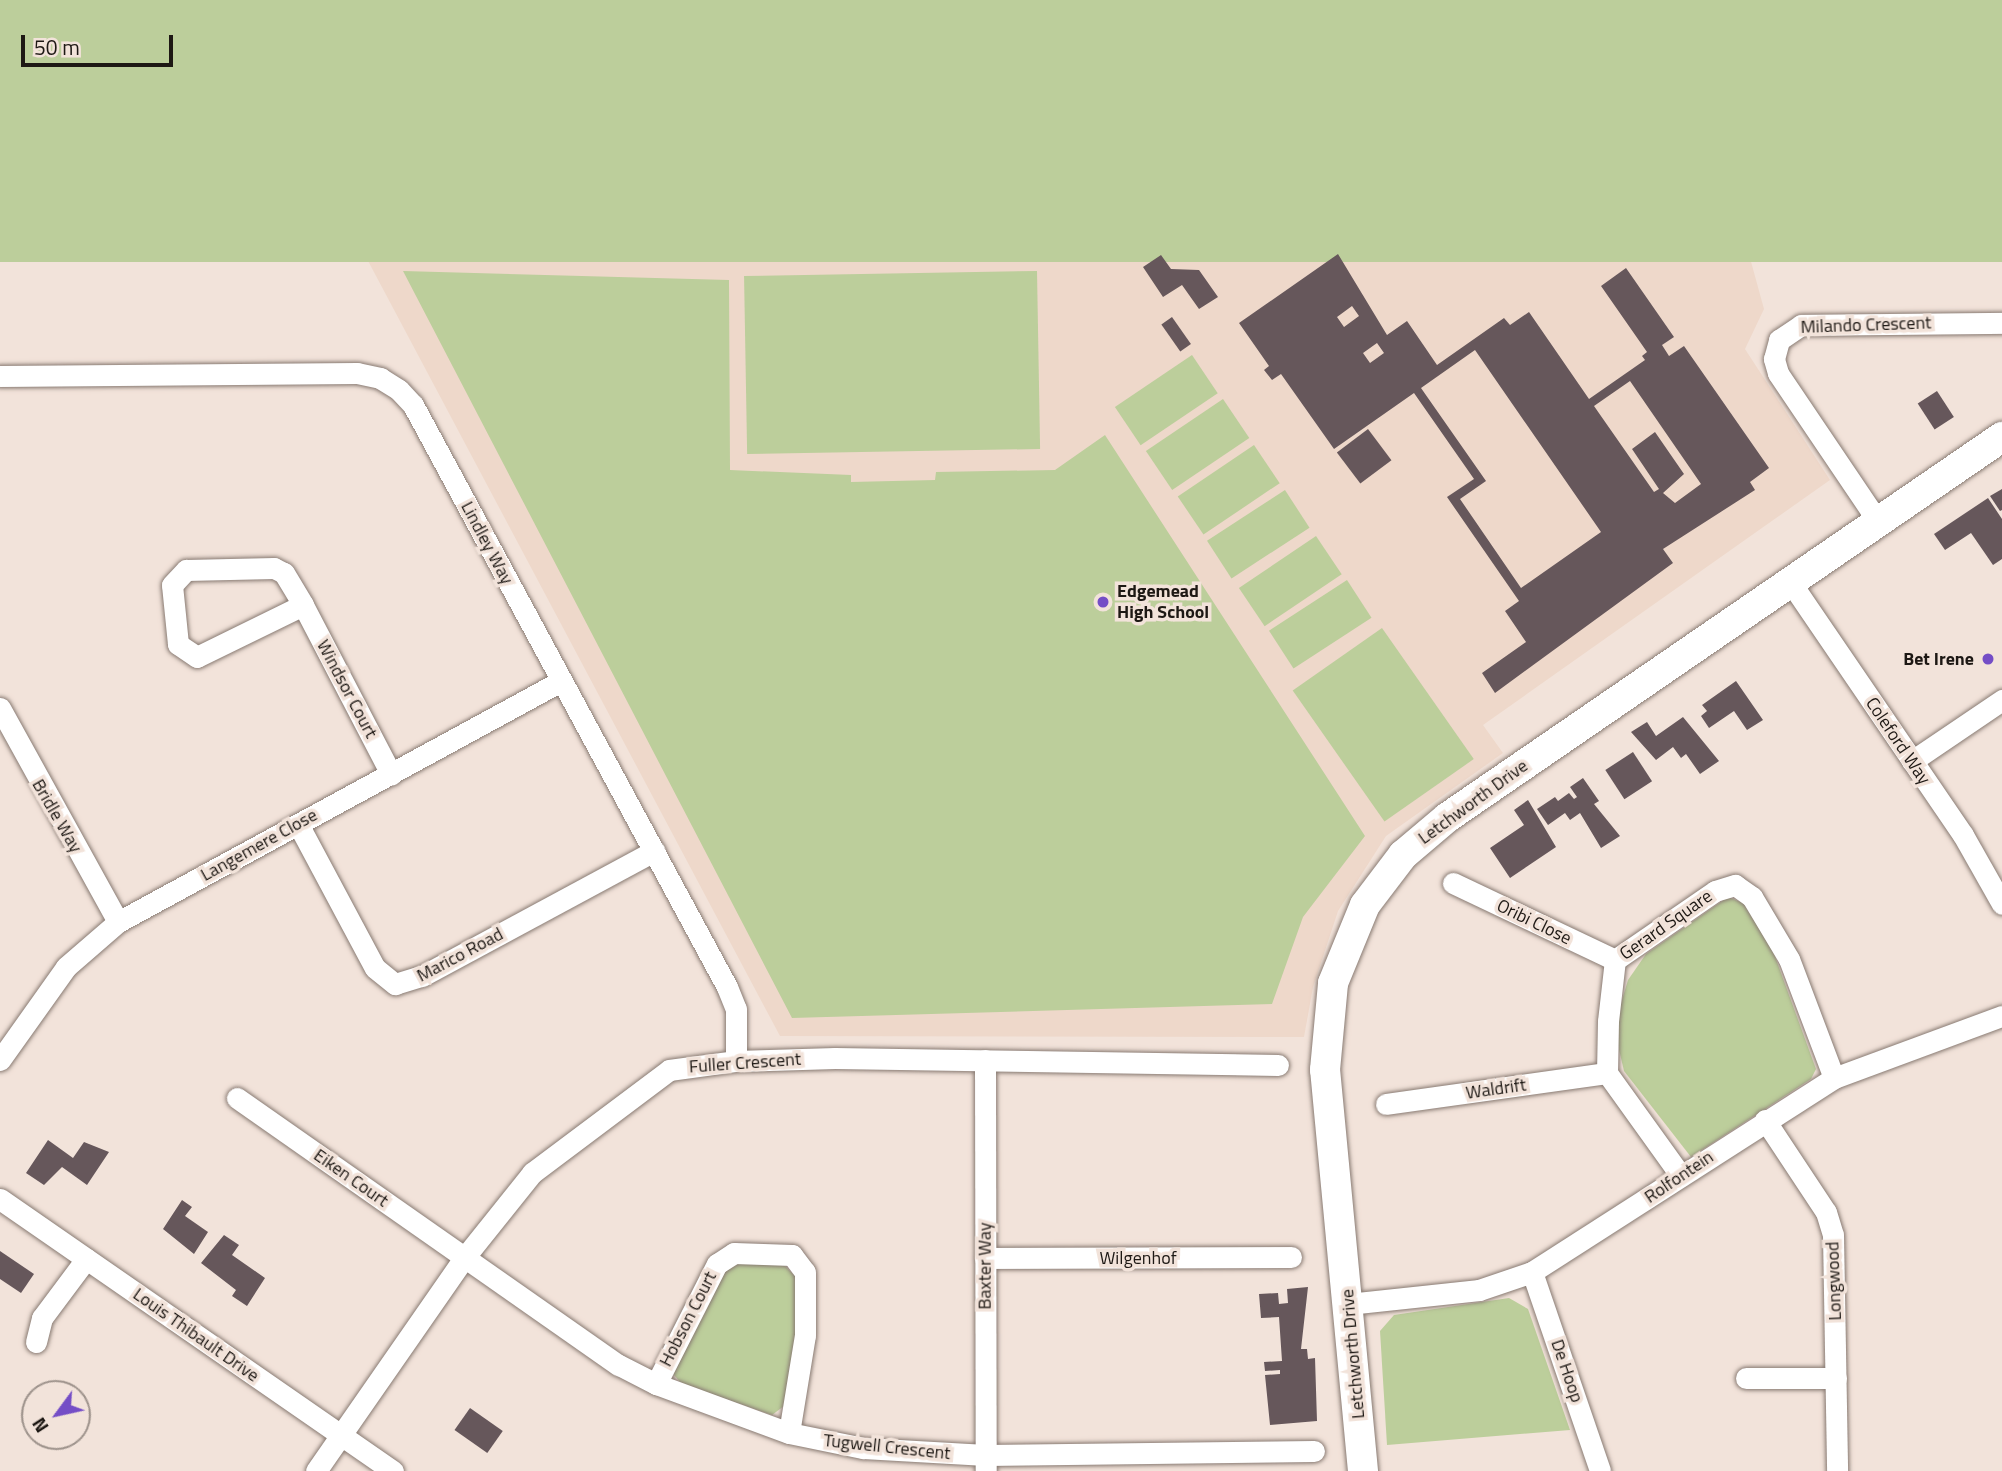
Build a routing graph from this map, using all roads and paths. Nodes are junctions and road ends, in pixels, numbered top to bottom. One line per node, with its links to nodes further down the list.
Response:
1 (2002, 323): 4 (street, Milando Crescent)
2 (0, 376): 7 (street, Lindley Way)
3 (2002, 437): 4 (street, Letchworth Drive)
4 (1877, 520): 5 (street, Letchworth Drive)
5 (1789, 580): 11 (street, Coleford Way); 36 (street, Letchworth Drive)
6 (303, 605): 6 (street, Windsor Court); 12 (street, Windsor Court)
7 (561, 681): 12 (street, Langemere Close); 14 (street, Lindley Way)
8 (2002, 700): 11 (street)
9 (0, 709): 10 (street, Bridle Way)
10 (6, 738): 17 (street, Bridle Way)
11 (1912, 761): 16 (street, Coleford Way)
12 (391, 774): 13 (street, Langemere Close)
13 (298, 824): 14 (street, Marico Road); 17 (street, Langemere Close)
14 (654, 851): 22 (street, Lindley Way)
15 (1453, 883): 18 (street, Oribi Close)
16 (2002, 904)
17 (118, 922): 20 (street, Langemere Close)
18 (1615, 961): 24 (street, Gerard Square); 25 (street, Gerard Square)
19 (2002, 1016): 25 (street, Rolfontein)
20 (0, 1060)
21 (985, 1060): 22 (street, Fuller Crescent); 23 (street, Fuller Crescent); 33 (street, Baxter Way)
22 (736, 1061): 32 (street, Fuller Crescent)
23 (1278, 1065)
24 (1607, 1073): 27 (street, Waldrift); 29 (street)
25 (1834, 1078): 28 (street, Rolfontein)
26 (237, 1098): 32 (street, Eiken Court)
27 (1386, 1104)
28 (1765, 1120): 29 (street, Rolfontein); 39 (street, Longwood)
29 (1681, 1176): 35 (street, Rolfontein)
30 (0, 1199): 34 (street, Louis Thibault Drive)
31 (1291, 1257): 33 (street, Wilgenhof)
32 (464, 1258): 40 (street, Tugwell Crescent); 42 (street, Fuller Crescent)
33 (985, 1258): 44 (street, Baxter Way)
34 (86, 1259): 37 (street); 42 (street, Louis Thibault Drive)
35 (1532, 1272): 36 (street, Rolfontein); 49 (street, De Hoop)
36 (1348, 1304): 48 (street, Letchworth Drive)
37 (36, 1342)
38 (1746, 1378): 39 (street)
39 (1836, 1378): 50 (street, Longwood)
40 (656, 1384): 41 (street, Tugwell Crescent); 41 (street, Hobson Court)
41 (789, 1433): 44 (street, Tugwell Crescent)
42 (341, 1435): 46 (street, Fuller Crescent); 47 (street, Louis Thibault Drive)
43 (1314, 1451): 45 (street, Tugwell Crescent)
44 (986, 1463): 45 (street, Tugwell Crescent)
45 (1239, 1463)
46 (316, 1471)
47 (393, 1471)
48 (1363, 1471)
49 (1600, 1471)
50 (1837, 1471)

